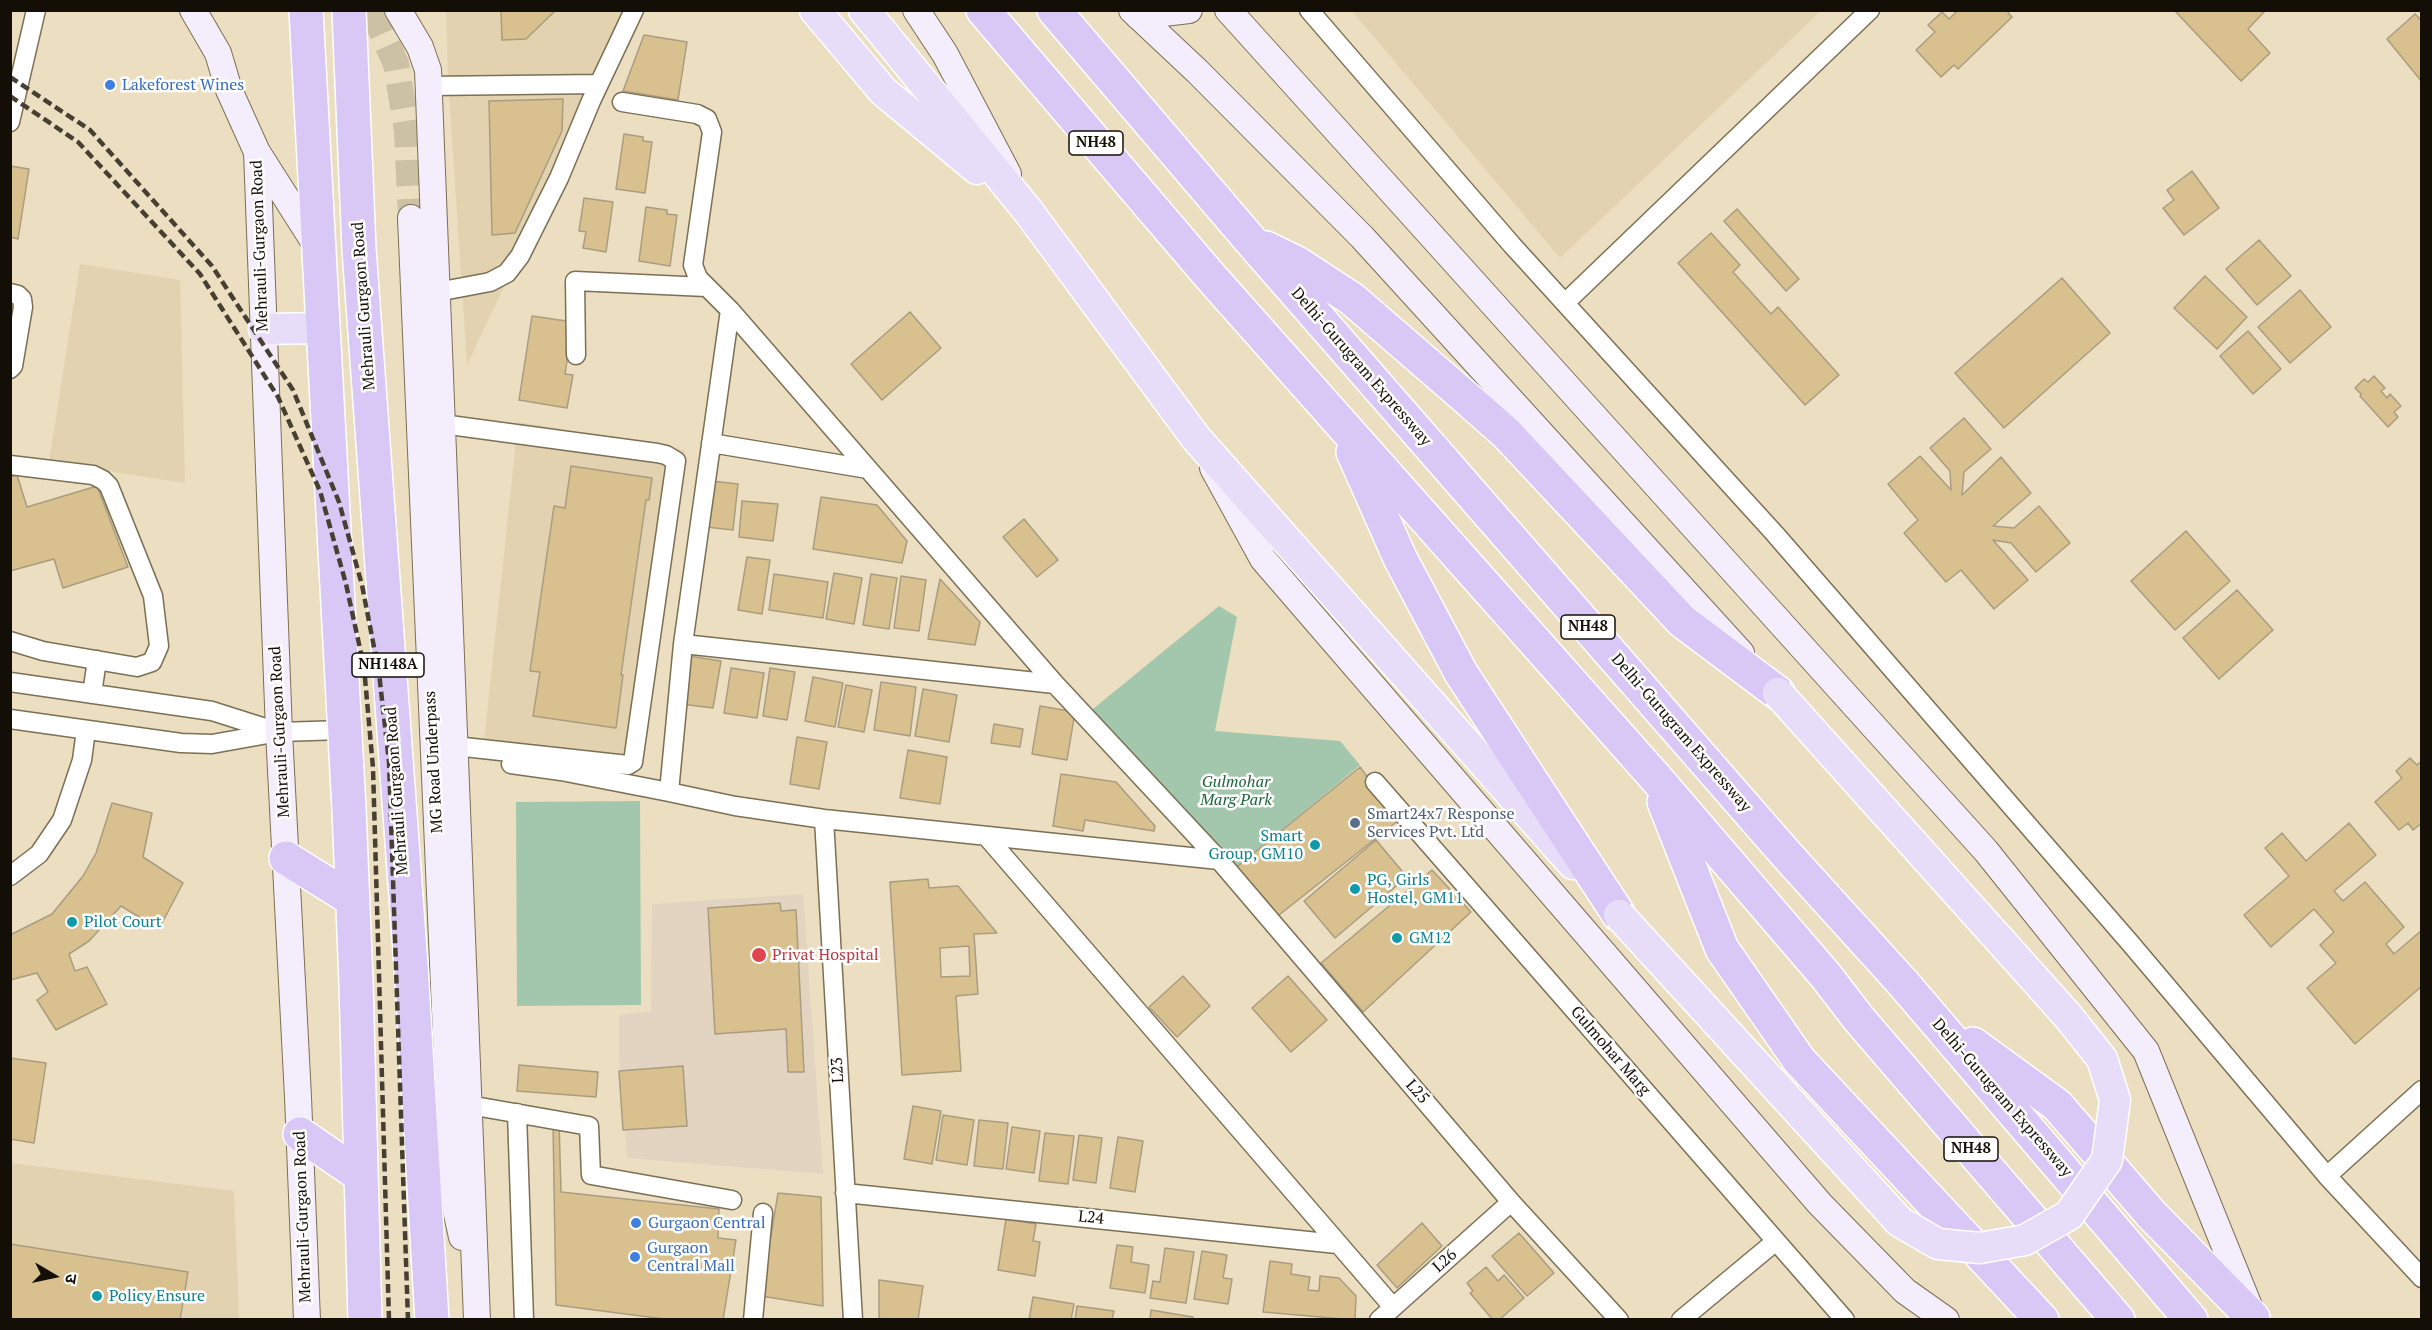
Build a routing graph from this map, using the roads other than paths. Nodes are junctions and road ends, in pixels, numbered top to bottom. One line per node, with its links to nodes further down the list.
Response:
1 (36, 10): 20 (street)
2 (193, 10): 21 (main road)
3 (306, 10): 25 (highway, NH148A)
4 (349, 10): 82 (highway, Mehrauli Gurgaon Road / NH148A)
5 (398, 10): 18 (main road)
6 (634, 10): 17 (street)
7 (815, 10): 22 (main road)
8 (864, 10): 22 (main road)
9 (916, 10): 22 (main road)
10 (983, 10): 35 (highway, NH48)
11 (1054, 10): 24 (highway, Delhi-Gurugram Expressway / NH48)
12 (1189, 10): 16 (main road)
13 (1228, 10): 80 (main road)
14 (1309, 10): 29 (street)
15 (1870, 10): 29 (street)
16 (1135, 13): 46 (main road)
17 (599, 84): 18 (street); 27 (street)
18 (429, 86): 27 (main road)
19 (622, 102): 26 (street, L25)
20 (10, 122)
21 (257, 152): 25 (main road); 32 (main road, Mehrauli-Gurgaon Road)
22 (1028, 211): 37 (main road)
23 (411, 218): 78 (main road, MG Road Underpass)
24 (1251, 241): 46 (highway); 63 (highway, Delhi-Gurugram Expressway / NH48)
25 (318, 248): 31 (highway, NH148A)
26 (706, 286): 30 (street, L25); 33 (street)
27 (437, 292): 36 (main road)
28 (10, 293): 34 (street)
29 (1566, 303): 69 (street)
30 (730, 310): 38 (street); 40 (street, L25)
31 (322, 328): 32 (main road); 49 (highway, NH148A)
32 (264, 329): 51 (main road, Mehrauli-Gurgaon Road)
33 (576, 355)
34 (10, 369)
35 (1340, 423): 53 (highway, NH48); 62 (highway)
36 (442, 424): 52 (main road); 52 (street)
37 (1196, 438): 62 (main road); 90 (main road)
38 (711, 443): 40 (street); 42 (street)
39 (10, 465): 43 (street)
40 (868, 469): 45 (street, L25)
41 (10, 641): 43 (street)
42 (683, 644): 45 (street); 55 (street)
43 (97, 660): 47 (street)
44 (10, 682): 47 (street)
45 (1055, 684): 59 (street, L25)
46 (1778, 693): 62 (main road, bridge)
47 (92, 694): 51 (street)
48 (10, 718): 50 (street)
49 (343, 729): 51 (street); 61 (highway, NH148A)
50 (87, 730): 51 (street); 60 (street)
51 (279, 732): 58 (main road, Mehrauli-Gurgaon Road)
52 (455, 752): 55 (street); 65 (main road)
53 (1654, 777): 91 (highway); 92 (highway, NH48)
54 (1374, 783): 74 (street, Gulmohar Marg)
55 (669, 792): 56 (street)
56 (825, 819): 57 (street); 70 (street, L23)
57 (987, 837): 59 (street); 75 (street)
58 (286, 858): 61 (highway); 67 (main road, Mehrauli-Gurgaon Road)
59 (1219, 860): 72 (street, L25)
60 (10, 876)
61 (353, 900): 68 (highway, NH148A)
62 (1618, 915)
63 (1928, 1011): 80 (highway); 93 (highway, Delhi-Gurugram Expressway / NH48)
64 (2421, 1090): 69 (street)
65 (469, 1105): 66 (street); 78 (main road)
66 (517, 1113): 71 (street); 83 (street)
67 (300, 1134): 68 (highway); 79 (main road, Mehrauli-Gurgaon Road)
68 (361, 1176): 81 (highway, NH148A)
69 (2327, 1176): 76 (street)
70 (845, 1193): 75 (street, L24); 85 (street, L23)
71 (732, 1200)
72 (1511, 1202): 77 (street, L26); 87 (street, L25)
73 (763, 1213): 84 (street)
74 (1776, 1241): 88 (street); 89 (street, Gulmohar Marg)
75 (1337, 1244): 77 (street)
76 (2421, 1278)
77 (1394, 1307): 86 (street, L26)
78 (477, 1312)
79 (307, 1316)
80 (2254, 1318)
81 (365, 1320)
82 (432, 1320)
83 (524, 1320)
84 (753, 1320)
85 (853, 1320)
86 (1379, 1320)
87 (1619, 1320)
88 (1681, 1320)
89 (1845, 1320)
90 (1946, 1320)
91 (2043, 1320)
92 (2118, 1320)
93 (2190, 1320)

